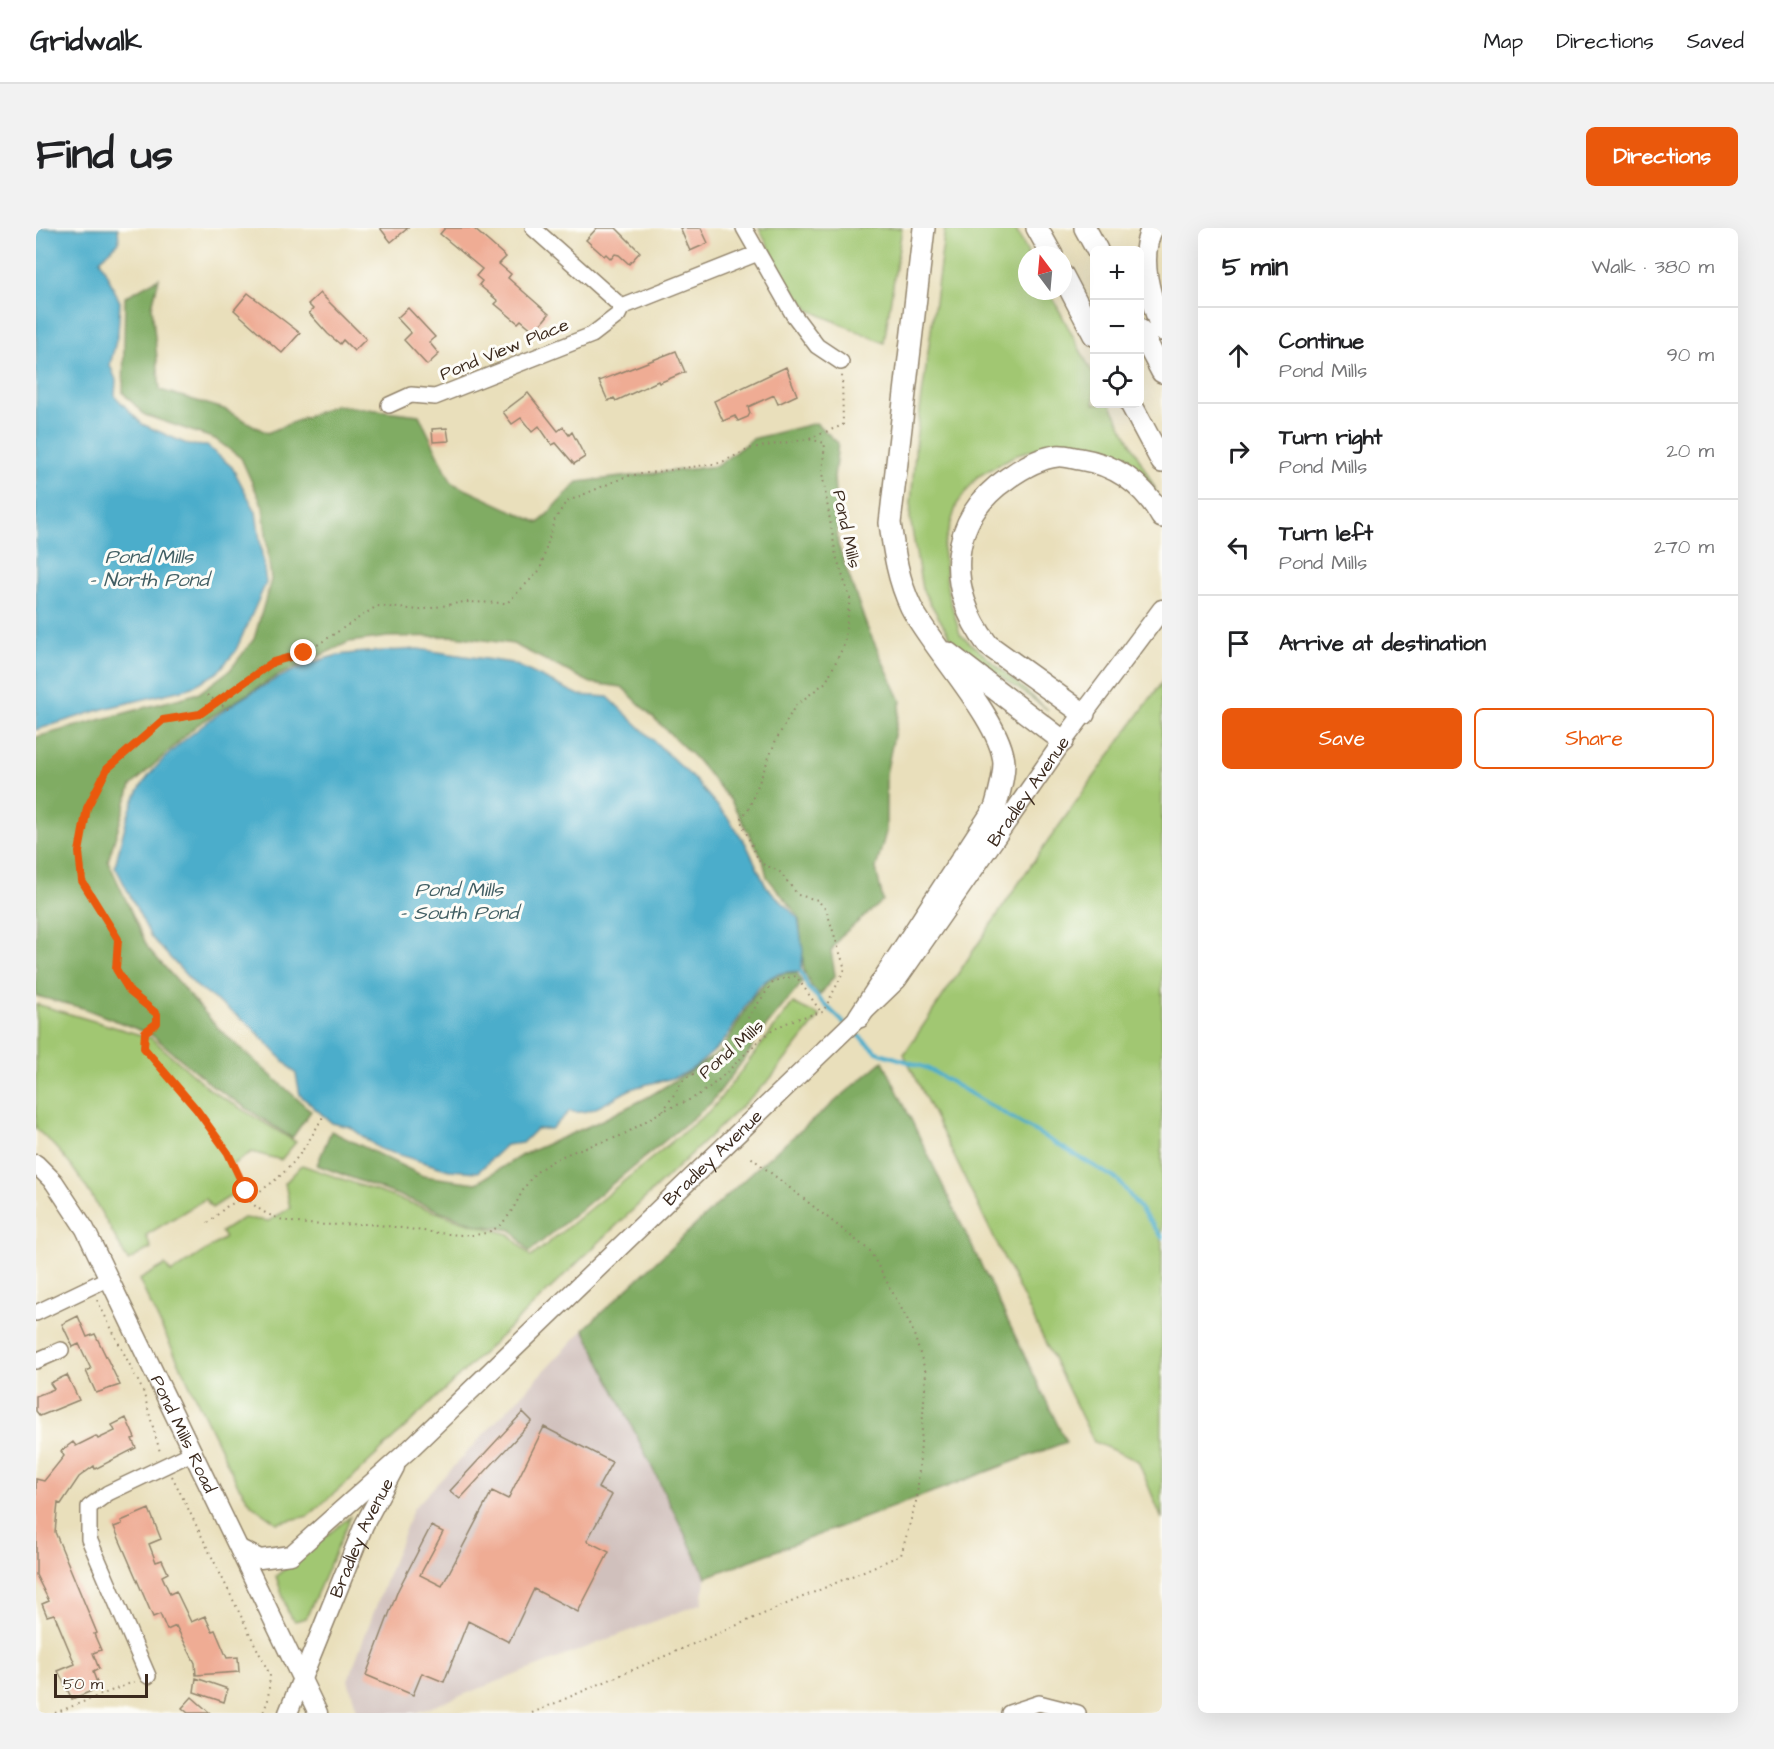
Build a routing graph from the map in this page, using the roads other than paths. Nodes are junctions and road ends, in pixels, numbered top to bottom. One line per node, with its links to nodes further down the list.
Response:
1 (533, 228): 11 (street)
2 (744, 228): 9 (street)
3 (924, 228): 22 (highway)
4 (1037, 228): 7 (highway)
5 (1085, 228): 8 (highway)
6 (1152, 228): 13 (highway)
7 (1047, 246)
8 (1095, 246)
9 (758, 253): 11 (street); 15 (street)
10 (1072, 293): 12 (highway)
11 (622, 307): 17 (street, Pond View Place)
12 (1090, 326)
13 (1162, 330)
14 (1144, 338): 16 (highway)
15 (841, 362)
16 (1162, 372)
17 (389, 405)
18 (1133, 408): 19 (highway)
19 (1162, 462)
20 (1162, 517): 23 (highway)
21 (1162, 609): 23 (main road, Bradley Avenue)
22 (936, 643): 24 (highway); 25 (highway)
23 (1084, 714): 24 (main road, Bradley Avenue)
24 (1063, 741): 25 (main road, Bradley Avenue)
25 (860, 1017): 32 (main road, Bradley Avenue)
26 (36, 1164): 27 (main road, Pond Mills Road)
27 (109, 1278): 28 (street); 31 (main road, Pond Mills Road)
28 (36, 1313)
29 (61, 1350): 30 (street)
30 (36, 1361)
31 (194, 1452): 33 (main road, Pond Mills Road); 34 (street)
32 (400, 1458): 33 (main road); 35 (main road, Bradley Avenue)
33 (240, 1550): 35 (main road, Pond Mills Road)
34 (148, 1676)
35 (301, 1679): 36 (main road, Bradley Avenue); 37 (main road, Pond Mills Road)
36 (288, 1713)
37 (318, 1713)
38 (1010, 1713): 39 (street)
39 (1078, 1713)

